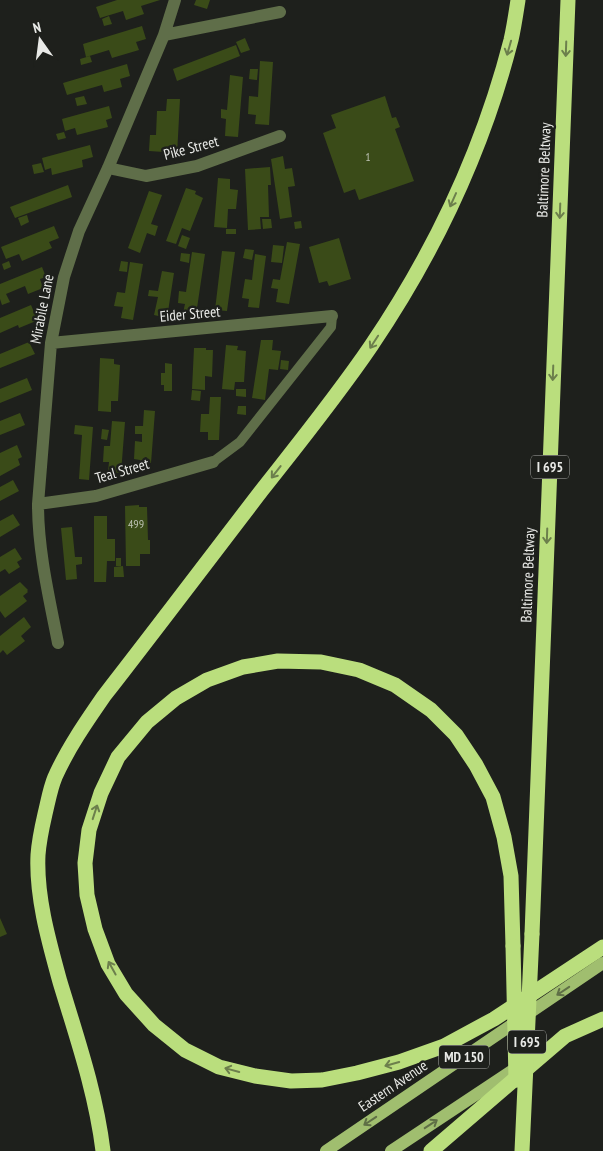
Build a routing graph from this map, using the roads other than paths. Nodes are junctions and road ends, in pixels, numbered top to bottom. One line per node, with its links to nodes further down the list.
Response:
1 (175, 0): 5 (street, Mirabile Lane)
2 (518, 0): 18 (highway, one-way to 18)
3 (568, 0): 23 (highway, Baltimore Beltway / I 695, one-way to 23, bridge)
4 (280, 12): 5 (street)
5 (164, 35): 7 (street, Mirabile Lane)
6 (280, 136): 7 (street, Pike Street)
7 (108, 168): 9 (street, Mirabile Lane)
8 (332, 316): 9 (street, Eider Street); 10 (lane)
9 (51, 343): 11 (street, Mirabile Lane)
10 (214, 462): 11 (street, Teal Street)
11 (38, 504): 12 (street, Mirabile Lane)
12 (58, 643)
13 (603, 947): 22 (highway, one-way to 22, bridge)
14 (603, 963): 19 (main road, Eastern Avenue / MD 150, one-way to 19)
15 (603, 1011): 17 (main road, MD 150)
16 (603, 1019): 17 (highway)
17 (565, 1036): 20 (main road, MD 150, one-way to 17); 21 (highway)
18 (103, 1151)
19 (326, 1151)
20 (391, 1151)
21 (432, 1151)
22 (517, 1151)
23 (522, 1151)

